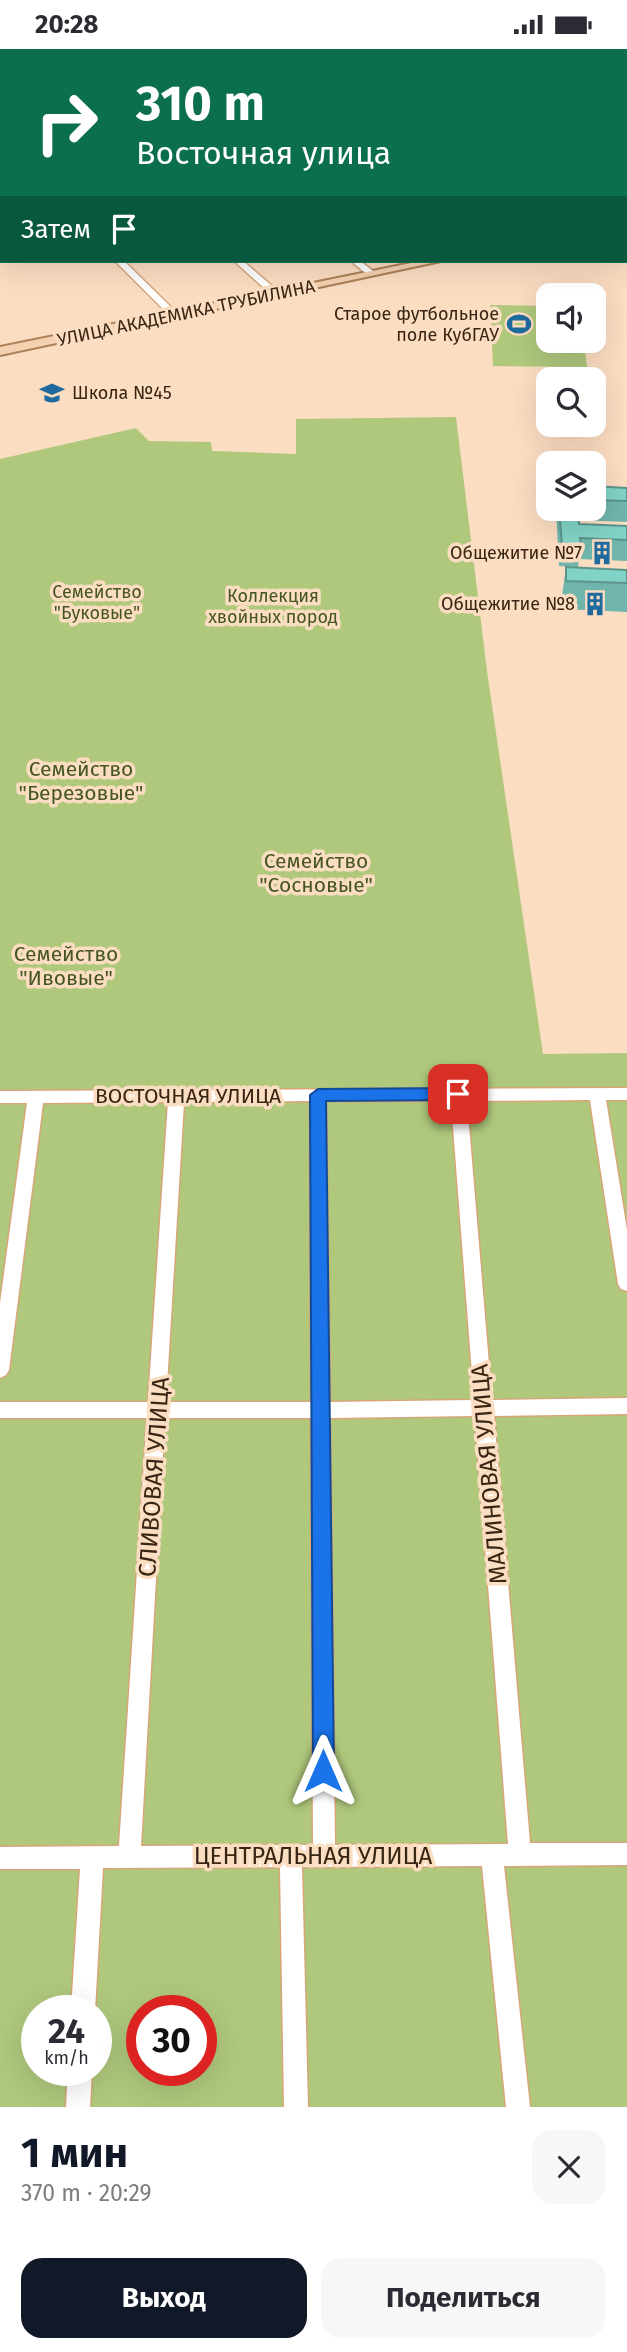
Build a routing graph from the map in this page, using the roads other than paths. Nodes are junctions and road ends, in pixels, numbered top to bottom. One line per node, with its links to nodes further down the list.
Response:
1 (121, 263): 7 (street)
2 (240, 263): 6 (street)
3 (358, 263): 5 (street)
4 (426, 263): 5 (main road, УЛИЦА АКАДЕМИКА ТРУБИЛИНА)
5 (372, 274): 6 (main road, УЛИЦА АКАДЕМИКА ТРУБИЛИНА)
6 (276, 294): 7 (main road, УЛИЦА АКАДЕМИКА ТРУБИЛИНА)
7 (174, 315): 8 (main road, УЛИЦА АКАДЕМИКА ТРУБИЛИНА)
8 (0, 351)
9 (458, 1094): 10 (street, ВОСТОЧНАЯ УЛИЦА); 12 (street, ВОСТОЧНАЯ УЛИЦА); 19 (street, МАЛИНОВАЯ УЛИЦА)
10 (597, 1094): 11 (street, ВОСТОЧНАЯ УЛИЦА); 16 (street)
11 (627, 1094)
12 (318, 1095): 13 (street, ВОСТОЧНАЯ УЛИЦА); 22 (street)
13 (176, 1096): 15 (street, ВОСТОЧНАЯ УЛИЦА); 20 (street, СЛИВОВАЯ УЛИЦА)
14 (0, 1097): 15 (street, ВОСТОЧНАЯ УЛИЦА)
15 (36, 1097): 17 (street)
16 (627, 1284)
17 (0, 1370)
18 (627, 1406): 19 (street)
19 (484, 1407): 22 (street); 24 (street, МАЛИНОВАЯ УЛИЦА)
20 (159, 1409): 21 (street); 22 (street); 28 (street, СЛИВОВАЯ УЛИЦА)
21 (0, 1410)
22 (321, 1410): 23 (street)
23 (324, 1854): 26 (street, ЦЕНТРАЛЬНАЯ УЛИЦА); 27 (street, ЦЕНТРАЛЬНАЯ УЛИЦА)
24 (520, 1854): 25 (street, ЦЕНТРАЛЬНАЯ УЛИЦА); 27 (street, ЦЕНТРАЛЬНАЯ УЛИЦА)
25 (627, 1854)
26 (291, 1855): 28 (street, ЦЕНТРАЛЬНАЯ УЛИЦА); 34 (street)
27 (492, 1856): 35 (street)
28 (130, 1857): 30 (street, ЦЕНТРАЛЬНАЯ УЛИЦА)
29 (0, 1858): 30 (street, ЦЕНТРАЛЬНАЯ УЛИЦА)
30 (92, 1859): 31 (street)
31 (84, 1995)
32 (79, 2086): 33 (street)
33 (78, 2107)
34 (296, 2107)
35 (518, 2107)

